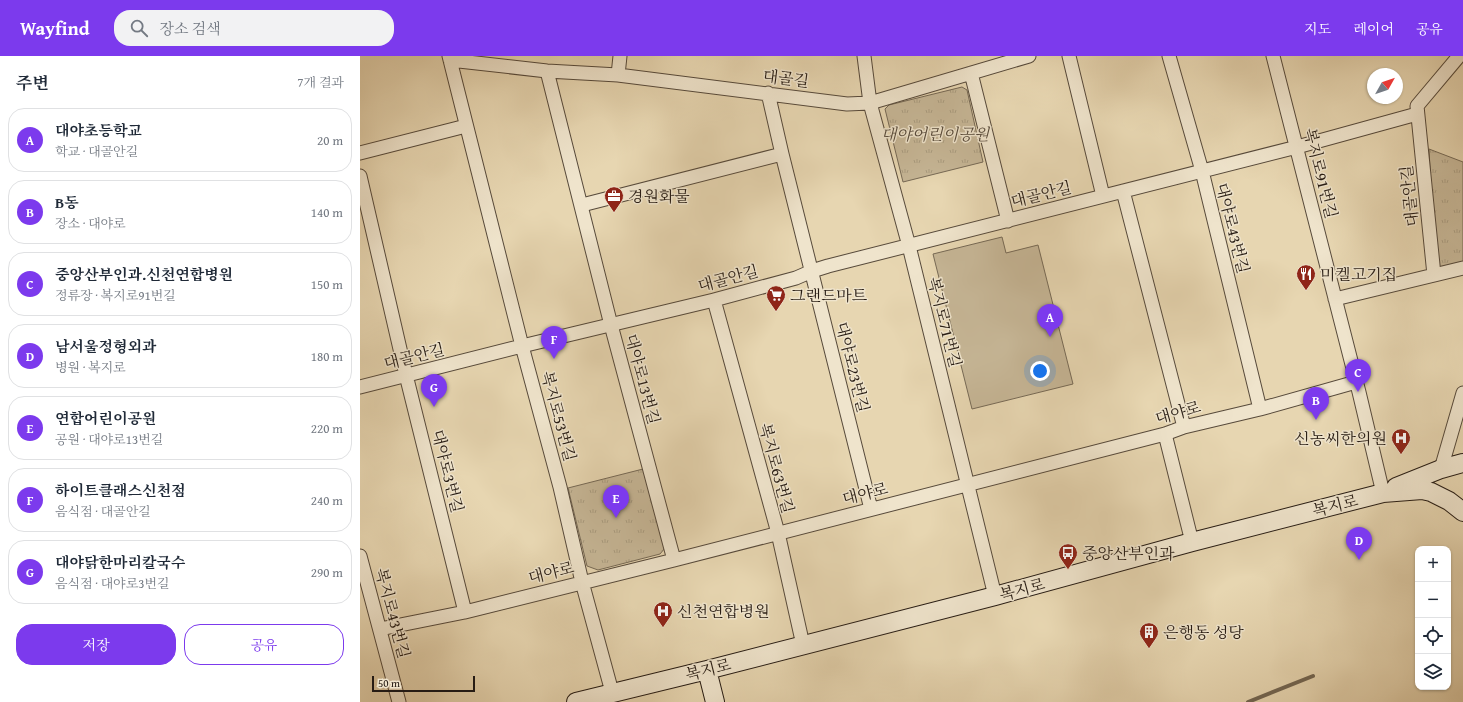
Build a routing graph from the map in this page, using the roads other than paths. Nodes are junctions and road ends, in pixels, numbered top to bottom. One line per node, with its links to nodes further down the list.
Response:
1 (620, 56): 11 (street)
2 (864, 56): 13 (street, 복지로71번길)
3 (1029, 56): 10 (street, 대골길)
4 (1069, 56): 22 (street)
5 (1169, 56): 19 (street, 대야로43번길)
6 (1273, 56): 16 (street, 복지로91번길)
7 (1459, 56): 14 (street, 대골안길)
8 (449, 58): 9 (street, 대골길); 15 (street, 복지로53번길)
9 (547, 72): 11 (street, 대골길); 23 (street, 대야로13번길)
10 (971, 73): 13 (street, 대골길); 24 (street)
11 (618, 75): 12 (street, 대골길)
12 (768, 93): 13 (street, 대골길); 18 (street, 대야로23번길)
13 (870, 103): 25 (street, 복지로71번길)
14 (1418, 114): 16 (street, 대골안길); 28 (street, 대골안길)
15 (466, 126): 17 (street); 32 (street, 복지로53번길)
16 (1296, 147): 19 (street, 대골안길); 30 (street, 복지로91번길)
17 (360, 153)
18 (782, 154): 23 (street); 27 (street, 대야로23번길)
19 (1202, 171): 21 (street, 대골안길); 37 (street, 대야로43번길)
20 (360, 176): 33 (street, 대야로3번길)
21 (1124, 191): 22 (street, 대골안길); 38 (street)
22 (1104, 196): 24 (street, 대골안길)
23 (582, 205): 31 (street, 대야로13번길)
24 (1008, 220): 25 (street, 대골안길)
25 (909, 246): 27 (street, 대골안길); 42 (street, 복지로71번길)
26 (1463, 268): 28 (street)
27 (812, 271): 29 (street, 대골안길); 44 (street, 대야로23번길)
28 (1434, 274): 30 (street)
29 (714, 300): 31 (street, 대골안길); 46 (street, 복지로63번길)
30 (1335, 300): 34 (street, 복지로91번길)
31 (611, 325): 32 (street, 대골안길); 49 (street, 대야로13번길)
32 (522, 346): 33 (street, 대골안길); 50 (street, 복지로53번길)
33 (406, 375): 35 (street, 대골안길); 52 (street, 대야로3번길)
34 (1356, 382): 37 (street, 대야로); 43 (street, 복지로91번길)
35 (360, 387)
36 (1463, 392): 41 (street)
37 (1260, 409): 38 (street, 대야로)
38 (1184, 427): 39 (street, 대야로)
39 (1165, 434): 42 (street, 대야로); 47 (street)
40 (1463, 463): 41 (street)
41 (1441, 469): 43 (street)
42 (967, 485): 44 (street, 대야로); 51 (street, 복지로71번길)
43 (1383, 493): 45 (street, 복지로); 47 (street, 복지로)
44 (872, 509): 46 (street, 대야로)
45 (1463, 512)
46 (778, 533): 49 (street, 대야로); 54 (street, 복지로63번길)
47 (1192, 542): 51 (street, 복지로)
48 (360, 556): 53 (street, 복지로43번길)
49 (674, 560): 50 (street, 대야로)
50 (582, 582): 52 (street, 대야로); 56 (street, 복지로53번길)
51 (995, 596): 54 (street, 복지로)
52 (465, 612): 53 (street, 대야로)
53 (380, 629): 57 (street, 복지로43번길)
54 (802, 646): 55 (street, 복지로)
55 (707, 670): 56 (street, 복지로); 59 (street)
56 (612, 692): 58 (street, 복지로)
57 (399, 702)
58 (576, 702)
59 (715, 702)

